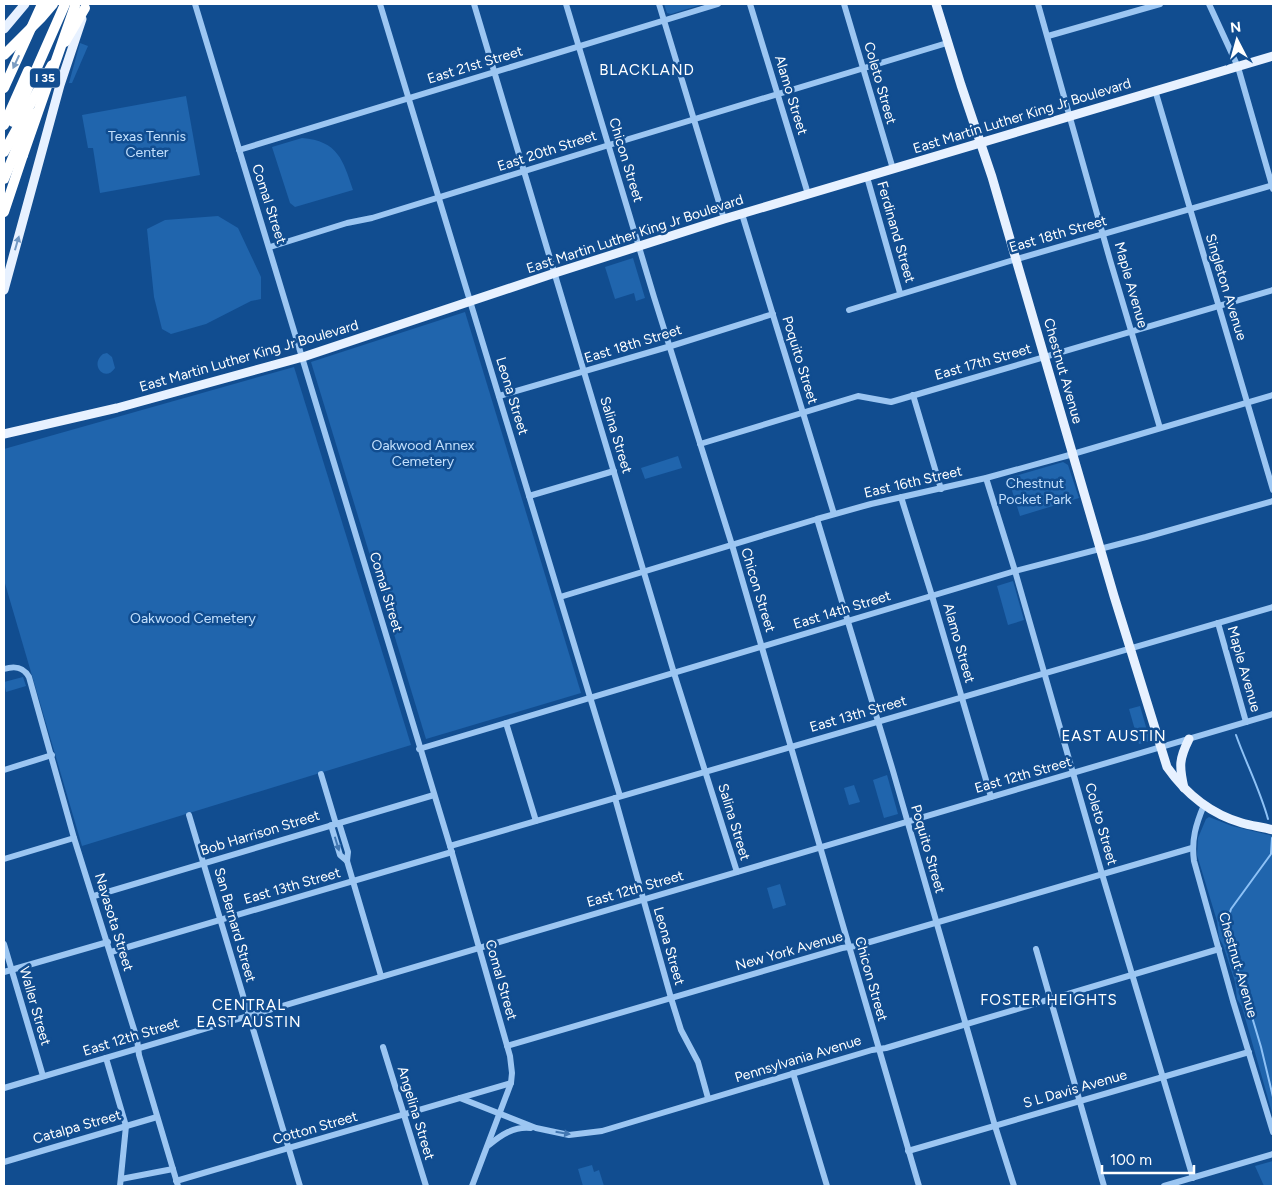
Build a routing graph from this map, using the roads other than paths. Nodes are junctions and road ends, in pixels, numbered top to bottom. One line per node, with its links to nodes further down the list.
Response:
1 (25, 4): 19 (main road)
2 (42, 4): 28 (highway, I 35, one-way to 28, bridge)
3 (53, 4): 23 (highway)
4 (58, 4): 34 (highway, I 35)
5 (195, 4): 38 (street, Comal Street)
6 (380, 4): 31 (street, Leona Street)
7 (474, 4): 27 (street, Salina Street)
8 (566, 4): 22 (street, Chicon Street)
9 (659, 4): 18 (street)
10 (718, 4): 18 (street, East 21st Street)
11 (750, 4): 30 (street, Alamo Street)
12 (844, 4): 26 (street, Coleto Street)
13 (936, 4): 21 (main road, Chestnut Avenue)
14 (1038, 4): 20 (street, Maple Avenue)
15 (1160, 4): 20 (street)
16 (1209, 4): 25 (street)
17 (78, 5): 35 (highway, I 35); 39 (highway); 40 (highway, bridge); 58 (main road, one-way to 17)
18 (664, 20): 22 (street, East 21st Street); 33 (street)
19 (4, 29)
20 (1048, 36): 32 (street, Maple Avenue)
21 (947, 43): 26 (street, East 20th Street); 37 (main road, Chestnut Avenue)
22 (579, 47): 27 (street, East 21st Street); 36 (street, Chicon Street)
23 (4, 55)
24 (1273, 56): 25 (main road, East Martin Luther King Jr Boulevard)
25 (1238, 67): 29 (main road, East Martin Luther King Jr Boulevard); 45 (street)
26 (863, 69): 30 (street, East 20th Street); 41 (street, Coleto Street)
27 (494, 73): 31 (street, East 21st Street); 42 (street, Salina Street)
28 (4, 88)
29 (1155, 90): 32 (main road, East Martin Luther King Jr Boulevard); 49 (street, Singleton Avenue)
30 (778, 94): 33 (street, East 20th Street); 46 (street, Alamo Street)
31 (409, 98): 38 (street, East 21st Street); 47 (street, Leona Street)
32 (1069, 116): 37 (main road, East Martin Luther King Jr Boulevard); 53 (street, Maple Avenue)
33 (694, 120): 36 (street, East 20th Street); 52 (street)
34 (4, 125)
35 (4, 144)
36 (609, 144): 42 (street, East 20th Street); 54 (street, Chicon Street)
37 (980, 144): 41 (main road, East Martin Luther King Jr Boulevard); 56 (main road, Chestnut Avenue)
38 (239, 150): 55 (street, Comal Street)
39 (4, 152)
40 (19, 153): 44 (highway); 48 (highway)
41 (893, 169): 43 (main road, East Martin Luther King Jr Boulevard)
42 (523, 172): 47 (street, East 20th Street); 57 (street, Salina Street)
43 (867, 177): 46 (main road, East Martin Luther King Jr Boulevard); 60 (street, Ferdinand Street)
44 (4, 179)
45 (1273, 186): 49 (street, East 18th Street)
46 (808, 194): 50 (main road, East Martin Luther King Jr Boulevard)
47 (439, 198): 55 (street, East 20th Street); 61 (street, Leona Street)
48 (5, 208): 51 (highway)
49 (1189, 210): 53 (street, East 18th Street); 62 (street, Singleton Avenue)
50 (742, 214): 52 (main road, East Martin Luther King Jr Boulevard); 64 (street, Poquito Street)
51 (4, 218)
52 (724, 219): 54 (main road, East Martin Luther King Jr Boulevard)
53 (1103, 235): 56 (street, East 18th Street); 65 (street, Maple Avenue)
54 (639, 246): 57 (main road, East Martin Luther King Jr Boulevard); 66 (street, Chicon Street)
55 (270, 247): 67 (street, Comal Street)
56 (1016, 259): 60 (street, East 18th Street); 68 (main road, Chestnut Avenue)
57 (555, 273): 61 (main road, East Martin Luther King Jr Boulevard); 69 (street, Salina Street)
58 (4, 290)
59 (1273, 290): 62 (street, East 17th Street)
60 (900, 293): 63 (street, East 18th Street)
61 (470, 302): 67 (main road, East Martin Luther King Jr Boulevard); 72 (street, Leona Street)
62 (1219, 306): 65 (street, East 17th Street); 73 (street, Singleton Avenue)
63 (850, 310)
64 (773, 314): 66 (street, East 18th Street); 74 (street, Poquito Street)
65 (1131, 331): 68 (street, East 17th Street); 76 (street, Maple Avenue)
66 (671, 346): 69 (street, East 18th Street); 79 (street, Chicon Street)
67 (303, 357): 77 (main road, East Martin Luther King Jr Boulevard); 113 (street, Comal Street)
68 (1044, 358): 70 (street, East 17th Street); 80 (main road, Chestnut Avenue)
69 (584, 372): 72 (street, East 18th Street); 81 (street, Salina Street)
70 (913, 395): 74 (street, East 17th Street); 83 (street)
71 (1273, 395): 73 (street, East 16th Street)
72 (500, 396): 85 (street, Leona Street)
73 (1247, 403): 76 (street, East 16th Street); 84 (street, Singleton Avenue)
74 (804, 413): 79 (street, East 17th Street); 88 (street, Poquito Street)
75 (4, 428): 77 (main road)
76 (1160, 428): 80 (street, East 16th Street)
77 (24, 431): 78 (main road, East Martin Luther King Jr Boulevard)
78 (4, 434)
79 (700, 444): 90 (street, Chicon Street)
80 (1073, 454): 82 (street, East 16th Street); 91 (main road, Chestnut Avenue)
81 (614, 471): 85 (street); 93 (street, Salina Street)
82 (986, 478): 83 (street, East 16th Street); 92 (street, Coleto Street)
83 (941, 489): 86 (street, East 16th Street)
84 (1273, 490)
85 (529, 496): 95 (street, Leona Street)
86 (902, 497): 88 (street, East 16th Street); 94 (street, Alamo Street)
87 (1273, 501): 91 (street, East 14th Street)
88 (834, 514): 89 (street, East 16th Street)
89 (817, 519): 90 (street, East 16th Street); 97 (street, Poquito Street)
90 (732, 545): 93 (street, East 16th Street); 99 (street, Chicon Street)
91 (1101, 549): 92 (street, East 14th Street); 100 (main road, Chestnut Avenue)
92 (1015, 571): 94 (street, East 14th Street); 102 (street, Coleto Street)
93 (645, 572): 95 (street, East 16th Street); 103 (street, Salina Street)
94 (932, 596): 97 (street, East 14th Street); 104 (street, Alamo Street)
95 (560, 597): 105 (street, Leona Street)
96 (1273, 606): 98 (street, East 13th Street)
97 (848, 621): 99 (street, East 14th Street); 107 (street, Poquito Street)
98 (1218, 623): 100 (street, East 13th Street); 108 (street, Maple Avenue)
99 (762, 646): 103 (street, East 14th Street); 111 (street, Chicon Street)
100 (1130, 648): 102 (street, East 13th Street); 112 (main road, Chestnut Avenue)
101 (4, 669): 114 (street, Navasota Street)
102 (1045, 672): 104 (street, East 13th Street); 117 (street, Coleto Street)
103 (674, 673): 105 (street, East 14th Street); 116 (street, Salina Street)
104 (962, 696): 107 (street, East 13th Street); 122 (street, Alamo Street)
105 (592, 698): 109 (street, East 14th Street); 121 (street, Leona Street)
106 (1273, 714): 108 (street, East 12th Street)
107 (878, 721): 111 (street, East 13th Street); 126 (street, Poquito Street)
108 (1246, 722): 110 (street, East 12th Street)
109 (506, 723): 113 (street, East 14th Street); 125 (street)
110 (1189, 739): 112 (street, East 12th Street); 119 (main road)
111 (790, 746): 116 (street, East 13th Street); 130 (street, Chicon Street)
112 (1160, 747): 117 (street, East 12th Street); 119 (main road, Chestnut Avenue)
113 (420, 749): 120 (street, Comal Street)
114 (52, 756): 115 (street); 129 (street, Navasota Street)
115 (4, 770)
116 (706, 771): 121 (street, East 13th Street); 135 (street, Salina Street)
117 (1073, 773): 122 (street, East 12th Street); 136 (street, Coleto Street)
118 (321, 774): 127 (street)
119 (1185, 791): 123 (main road, Chestnut Avenue)
120 (434, 794): 127 (street, Bob Harrison Street); 132 (street, Comal Street)
121 (618, 797): 125 (street, East 13th Street); 139 (street, Leona Street)
122 (991, 797): 126 (street, East 12th Street)
123 (1204, 805): 128 (main road, Chestnut Avenue); 131 (street, Chestnut Avenue)
124 (189, 815): 134 (street, San Bernard Street)
125 (536, 821): 132 (street, East 13th Street)
126 (908, 822): 130 (street, East 12th Street); 141 (street, Poquito Street)
127 (336, 824): 134 (street, Bob Harrison Street); 137 (street)
128 (1273, 830)
129 (74, 838): 133 (street); 138 (street, Navasota Street)
130 (819, 847): 135 (street, East 12th Street); 145 (street, Chicon Street)
131 (1192, 848): 136 (street, New York Avenue); 147 (street, Chestnut Avenue)
132 (451, 849): 137 (street, East 13th Street); 144 (street, Comal Street)
133 (4, 859)
134 (204, 863): 138 (street, Bob Harrison Street); 140 (street, San Bernard Street)
135 (736, 872): 139 (street, East 12th Street)
136 (1102, 874): 141 (street, New York Avenue); 151 (street, Coleto Street)
137 (353, 881): 140 (street, East 13th Street); 152 (street)
138 (94, 896): 142 (street, Navasota Street)
139 (642, 900): 144 (street, East 12th Street); 153 (street, Leona Street)
140 (221, 920): 148 (street, East 13th Street); 155 (street, San Bernard Street)
141 (936, 923): 145 (street, New York Avenue); 156 (street, Poquito Street)
142 (108, 942): 148 (street, Navasota Street); 149 (street)
143 (4, 944): 149 (street, Waller Street)
144 (479, 947): 152 (street, East 12th Street); 157 (street, Comal Street)
145 (849, 947): 153 (street, New York Avenue); 160 (street, Chicon Street)
146 (1036, 949): 154 (street)
147 (1219, 949): 151 (street, Pennsylvania Avenue); 161 (street, Chestnut Avenue)
148 (111, 952): 159 (street, Navasota Street)
149 (12, 970): 150 (street); 164 (street, Waller Street)
150 (4, 972)
151 (1133, 975): 154 (street, Pennsylvania Avenue); 165 (street, Coleto Street)
152 (382, 976): 155 (street, East 12th Street)
153 (670, 998): 157 (street, New York Avenue); 169 (street, Leona Street)
154 (1050, 999): 156 (street, Pennsylvania Avenue); 170 (street)
155 (249, 1015): 159 (street, East 12th Street); 179 (street, San Bernard Street)
156 (966, 1024): 160 (street, Pennsylvania Avenue); 175 (street, Poquito Street)
157 (507, 1046): 166 (street, Comal Street)
158 (383, 1047): 172 (street, Angelina Street)
159 (138, 1048): 162 (street, East 12th Street); 173 (street, Navasota Street)
160 (879, 1049): 163 (street, Pennsylvania Avenue); 180 (street, Chicon Street)
161 (1249, 1052): 165 (street, S L Davis Avenue); 177 (street, Chestnut Avenue)
162 (106, 1058): 164 (street, East 12th Street); 174 (street)
163 (793, 1074): 169 (street, Pennsylvania Avenue); 190 (street)
164 (43, 1076): 167 (street, East 12th Street)
165 (1162, 1077): 170 (street, S L Davis Avenue); 184 (street, Coleto Street)
166 (510, 1083): 168 (street, Cotton Street); 171 (street, Comal Street)
167 (4, 1088)
168 (460, 1098): 171 (street); 172 (street, Cotton Street)
169 (708, 1098): 176 (street, Pennsylvania Avenue, one-way to 169)
170 (1080, 1101): 175 (street, S L Davis Avenue); 193 (street)
171 (500, 1113): 176 (street, Pennsylvania Avenue); 178 (street, Comal Street)
172 (405, 1114): 179 (street, Cotton Street); 188 (street, Angelina Street)
173 (157, 1117): 174 (street, Catalpa Street); 183 (street, Navasota Street)
174 (126, 1126): 182 (street, Catalpa Street); 185 (street)
175 (995, 1126): 180 (street, S L Davis Avenue); 192 (street, Poquito Street)
176 (536, 1128): 178 (street)
177 (1273, 1132)
178 (488, 1146): 189 (street, Comal Street)
179 (289, 1148): 186 (street, Cotton Street); 187 (street, San Bernard Street)
180 (908, 1150): 191 (street, Chicon Street)
181 (1273, 1154): 184 (street)
182 (4, 1162)
183 (173, 1169): 185 (street); 186 (street, Navasota Street)
184 (1193, 1178): 194 (street)
185 (121, 1183)
186 (177, 1184)
187 (300, 1186)
188 (426, 1186)
189 (472, 1186)
190 (827, 1186)
191 (919, 1186)
192 (1014, 1186)
193 (1104, 1186)
194 (1164, 1186)

